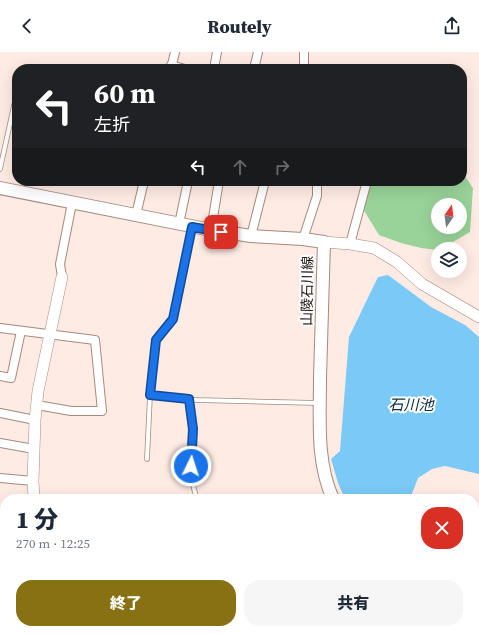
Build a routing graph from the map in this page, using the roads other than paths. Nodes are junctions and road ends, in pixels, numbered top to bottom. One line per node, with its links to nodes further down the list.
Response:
1 (175, 52): 5 (street)
2 (217, 52): 6 (street)
3 (258, 52): 7 (street)
4 (304, 52): 8 (street)
5 (172, 64)
6 (215, 64)
7 (255, 64)
8 (304, 64)
9 (12, 115): 10 (lane)
10 (0, 169)
11 (143, 186): 19 (street)
12 (187, 186): 20 (street)
13 (218, 186): 22 (street)
14 (264, 186): 23 (street)
15 (317, 186): 24 (street)
16 (366, 186): 26 (street)
17 (0, 188): 18 (main road, 山陵石川線)
18 (72, 203): 19 (main road, 山陵石川線); 27 (street)
19 (136, 215): 20 (main road, 山陵石川線)
20 (179, 224): 21 (main road, 山陵石川線)
21 (192, 227): 22 (main road, 山陵石川線); 33 (lane)
22 (211, 230): 23 (main road, 山陵石川線)
23 (251, 236): 24 (main road, 山陵石川線)
24 (303, 239): 25 (main road, 山陵石川線)
25 (324, 242): 26 (street); 35 (main road, 山陵石川線)
26 (350, 244): 28 (street)
27 (62, 277): 31 (street)
28 (479, 317)
29 (0, 328): 30 (street)
30 (21, 331): 31 (street); 32 (street)
31 (50, 335): 36 (street); 36 (street)
32 (0, 376)
33 (150, 395): 34 (lane); 41 (lane)
34 (189, 399): 35 (lane); 45 (lane)
35 (320, 403): 46 (main road, 山陵石川線)
36 (36, 405): 38 (street)
37 (0, 413): 38 (street)
38 (35, 420): 40 (street)
39 (0, 443): 40 (street)
40 (34, 449): 43 (street)
41 (147, 459)
42 (0, 478): 43 (street)
43 (33, 481): 44 (street)
44 (34, 494)
45 (196, 494)
46 (331, 494)

